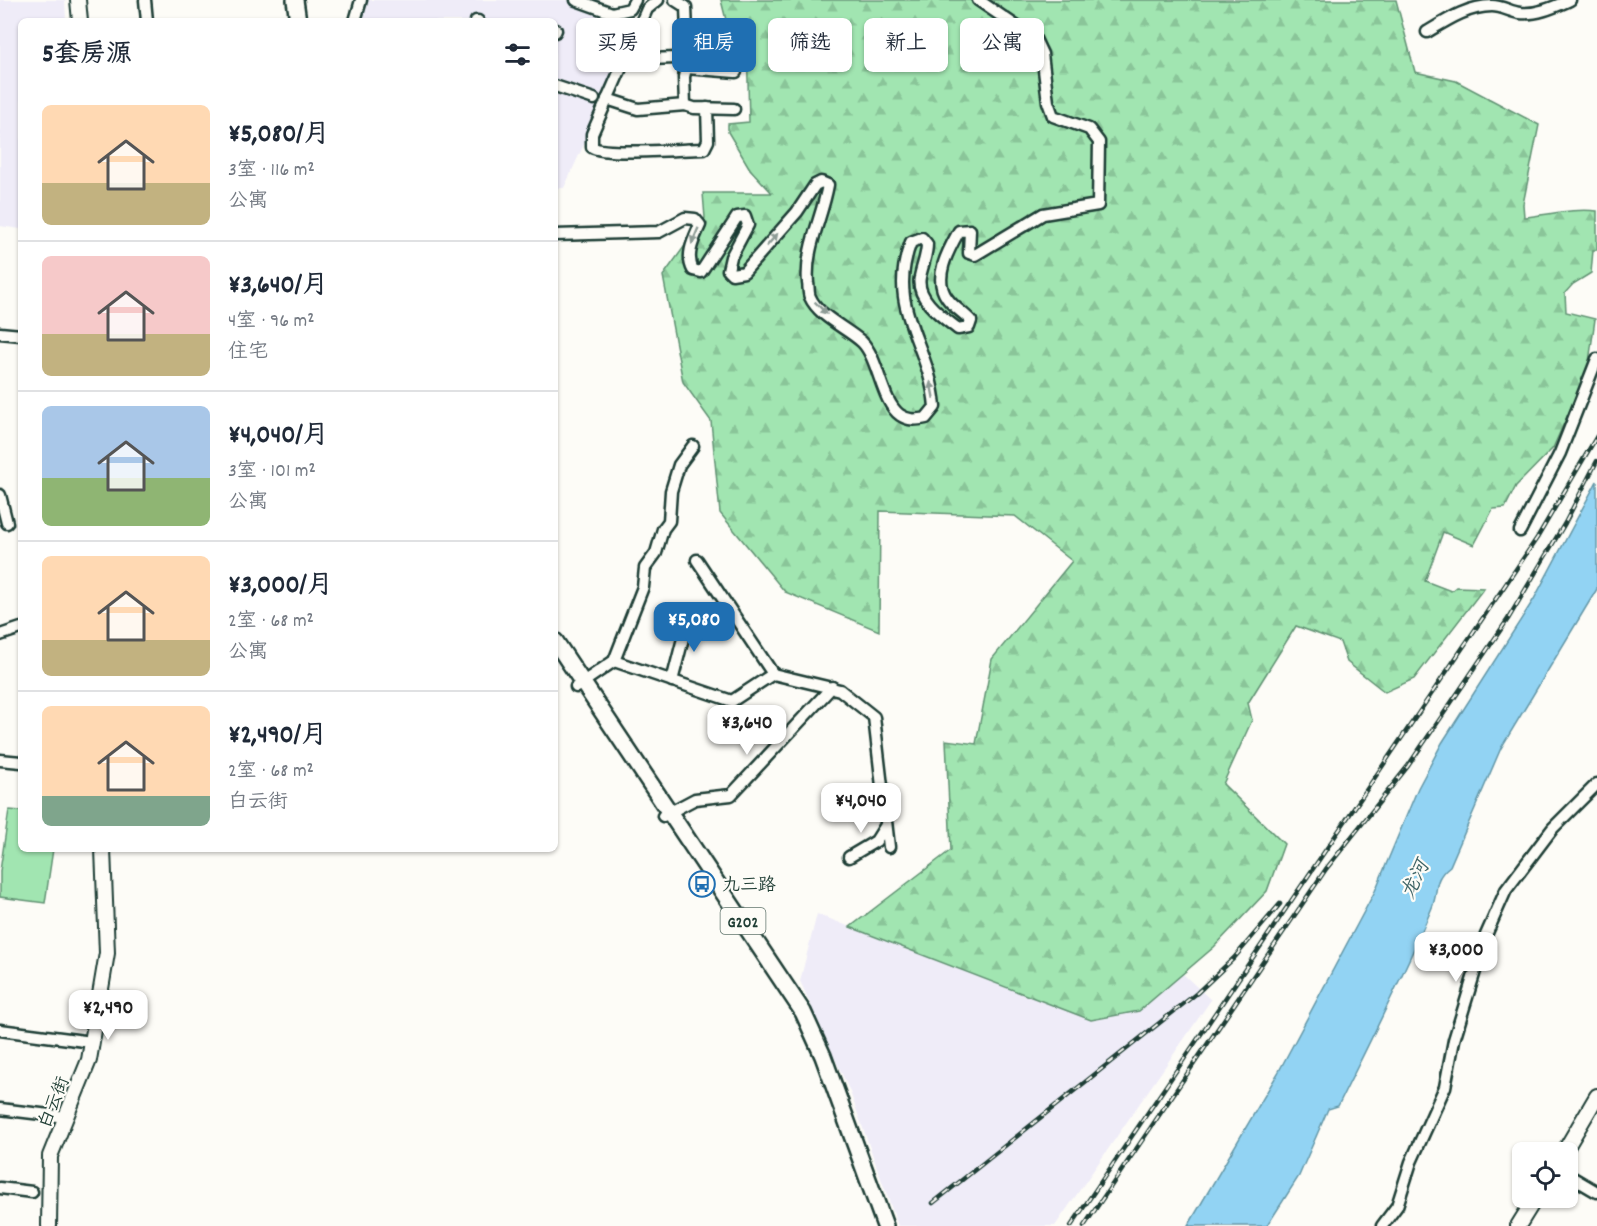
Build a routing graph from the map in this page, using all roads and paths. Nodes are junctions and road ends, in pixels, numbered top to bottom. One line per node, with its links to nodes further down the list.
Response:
1 (70, 0): 13 (main road)
2 (78, 0): 14 (main road)
3 (145, 0): 15 (street)
4 (295, 0): 16 (highway)
5 (304, 0): 17 (highway)
6 (361, 0): 18 (street)
7 (576, 0): 8 (street)
8 (635, 0)
9 (675, 0): 20 (street)
10 (978, 0): 30 (street, one-way to 10)
11 (1570, 0): 21 (street)
12 (653, 1): 19 (street)
13 (72, 18)
14 (80, 18)
15 (147, 18)
16 (297, 18)
17 (306, 18)
18 (356, 18)
19 (645, 18)
20 (686, 18)
21 (1427, 32)
22 (619, 72): 26 (street)
23 (686, 72): 27 (street)
24 (558, 87): 25 (street)
25 (594, 99)
26 (607, 99): 27 (street); 28 (street)
27 (685, 105): 28 (street)
28 (707, 108): 29 (street)
29 (734, 109)
30 (558, 235)
31 (0, 333): 32 (street)
32 (18, 334): 33 (street)
33 (0, 340)
34 (1597, 359): 38 (street)
35 (693, 446): 45 (street)
36 (0, 495): 37 (street)
37 (7, 523)
38 (1520, 531)
39 (697, 560): 46 (street)
40 (688, 619): 47 (street)
41 (18, 629): 42 (street)
42 (0, 635)
43 (558, 646): 48 (highway, G202)
44 (558, 659): 48 (highway, G202)
45 (614, 661): 47 (street); 48 (street)
46 (773, 674): 47 (street); 49 (street)
47 (672, 681)
48 (580, 685): 53 (highway, G202)
49 (832, 687): 53 (street); 54 (street)
50 (0, 760): 51 (street)
51 (18, 762)
52 (1597, 784): 75 (street)
53 (666, 814): 73 (highway, G202); 74 (highway, G202)
54 (886, 825): 55 (street); 57 (street)
55 (889, 847)
56 (103, 852): 59 (main road, 白云街)
57 (849, 857)
58 (0, 1030): 59 (street)
59 (92, 1042): 63 (main road, 白云街)
60 (1597, 1096): 64 (main road)
61 (0, 1109): 63 (street)
62 (1597, 1113): 65 (main road)
63 (66, 1117): 72 (main road, 白云街)
64 (1570, 1142)
65 (1578, 1146)
66 (1578, 1181): 69 (street)
67 (0, 1188): 68 (street)
68 (32, 1192)
69 (1597, 1192)
70 (1529, 1208): 76 (main road)
71 (1540, 1208): 77 (main road)
72 (49, 1226)
73 (876, 1226)
74 (885, 1226)
75 (1382, 1226)
76 (1518, 1226)
77 (1529, 1226)

